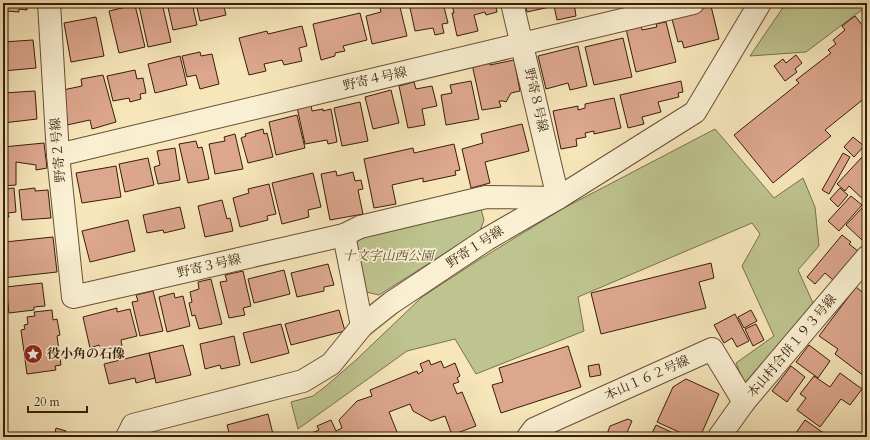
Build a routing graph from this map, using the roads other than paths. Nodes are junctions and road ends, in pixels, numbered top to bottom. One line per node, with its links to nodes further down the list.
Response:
1 (512, 3): 5 (street, 野寄８号線)
2 (693, 3): 5 (street, 野寄４号線)
3 (760, 3): 7 (street, 野寄１号線)
4 (54, 4): 6 (street, 野寄２号線)
5 (522, 44): 6 (street, 野寄４号線); 7 (street, 野寄８号線)
6 (58, 155): 10 (street, 野寄２号線)
7 (558, 198): 8 (street, 野寄３号線); 11 (street, 野寄１号線)
8 (344, 235): 10 (street, 野寄３号線); 11 (street)
9 (867, 257): 12 (street, 本山村合併１９３号線)
10 (73, 297)
11 (362, 326): 13 (street, 野寄１号線)
12 (744, 402): 14 (street, 本山１６２号線); 15 (street, 本山村合併１９３号線)
13 (126, 437)
14 (528, 437)
15 (719, 437)

